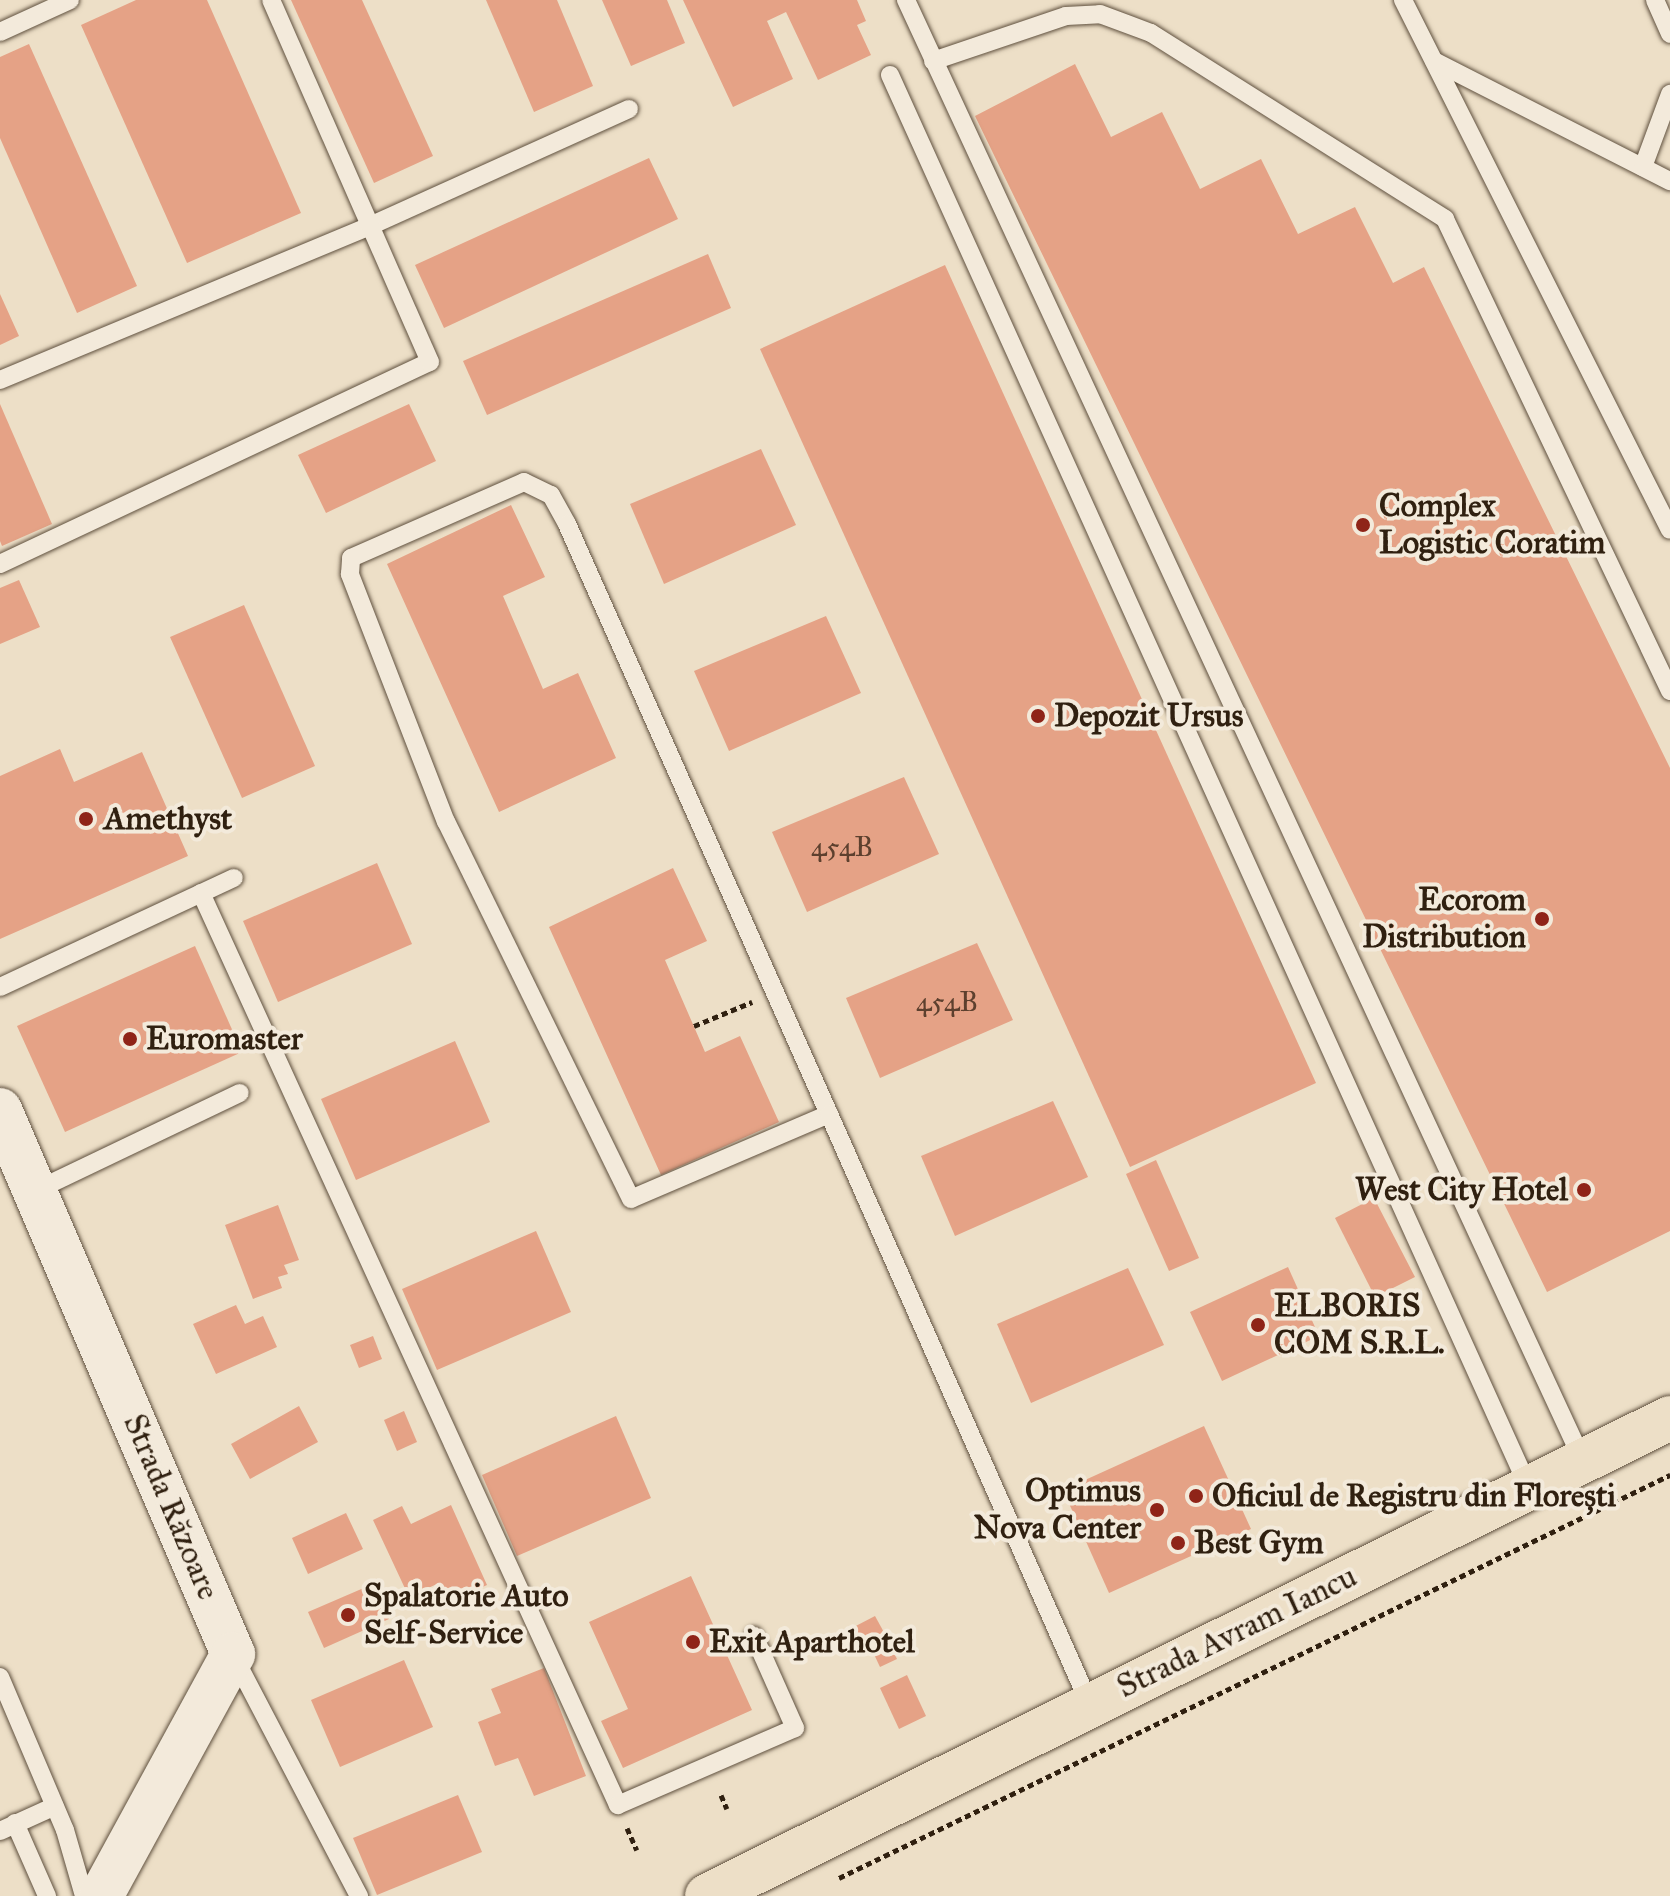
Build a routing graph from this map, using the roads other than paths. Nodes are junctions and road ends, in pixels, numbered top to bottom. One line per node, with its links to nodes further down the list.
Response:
1 (70, 0): 6 (lane)
2 (271, 0): 15 (lane)
3 (906, 0): 8 (lane)
4 (1403, 0): 9 (lane)
5 (1655, 0): 7 (lane)
6 (0, 32)
7 (1670, 34)
8 (933, 61): 19 (lane); 28 (lane)
9 (1434, 61): 13 (lane); 17 (lane)
10 (890, 75): 29 (lane)
11 (1670, 94): 13 (lane)
12 (629, 109): 15 (lane)
13 (1643, 167): 14 (lane)
14 (1670, 181)
15 (372, 225): 16 (lane); 18 (lane)
16 (0, 380)
17 (1670, 530)
18 (0, 564)
19 (1670, 691)
20 (234, 878): 21 (lane)
21 (201, 893): 22 (lane); 30 (lane)
22 (0, 987)
23 (240, 1093): 26 (lane)
24 (0, 1110): 26 (street, Strada Răzoare)
25 (829, 1114): 25 (lane); 33 (lane)
26 (35, 1191): 31 (street, Strada Răzoare)
27 (1670, 1418): 28 (main road, Strada Avram Iancu)
28 (1583, 1461): 29 (main road, Strada Avram Iancu)
29 (1529, 1488): 33 (main road, Strada Avram Iancu)
30 (754, 1636)
31 (233, 1654): 39 (street); 40 (lane, Strada Răzoare)
32 (0, 1677): 34 (lane)
33 (1090, 1705): 36 (main road, Strada Avram Iancu)
34 (55, 1806): 35 (lane); 38 (lane)
35 (8, 1827): 37 (lane)
36 (803, 1844): 41 (main road, Strada Avram Iancu); 42 (main road, Strada Avram Iancu)
37 (47, 1896)
38 (84, 1896)
39 (101, 1896)
40 (359, 1896)
41 (675, 1896)
42 (707, 1896)

